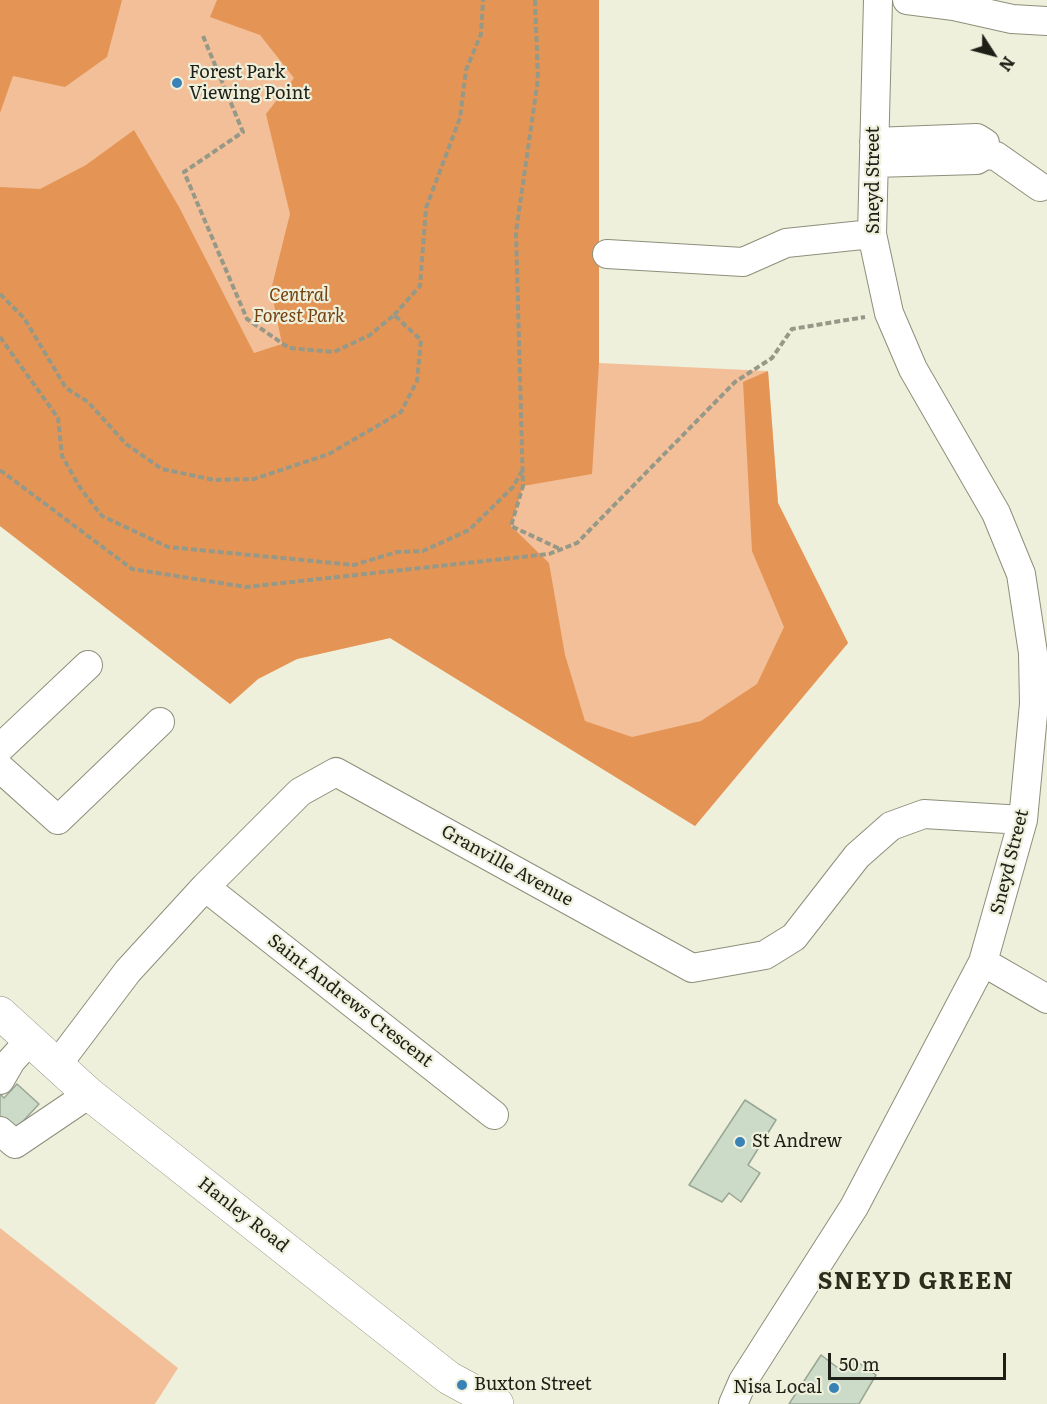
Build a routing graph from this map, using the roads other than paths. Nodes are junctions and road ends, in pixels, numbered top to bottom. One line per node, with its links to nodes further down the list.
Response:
1 (878, 0): 4 (street, Sneyd Street)
2 (907, 0): 3 (street)
3 (1047, 21)
4 (874, 152): 5 (street); 6 (street, Sneyd Street)
5 (1040, 186)
6 (872, 234): 7 (street); 8 (street, Sneyd Street)
7 (607, 254)
8 (1034, 575): 13 (street, Sneyd Street)
9 (88, 665): 11 (street)
10 (160, 722): 12 (street)
11 (0, 748)
12 (0, 768)
13 (1023, 820): 14 (street, Granville Avenue); 15 (street, Sneyd Street)
14 (205, 887): 19 (street, Granville Avenue); 22 (street, Saint Andrews Crescent)
15 (983, 962): 16 (street); 25 (street, Sneyd Street)
16 (1047, 999)
17 (0, 1012): 18 (main road, Hanley Road)
18 (29, 1041): 19 (main road, Hanley Road); 20 (street)
19 (57, 1065): 21 (main road, Hanley Road)
20 (0, 1080)
21 (89, 1094): 23 (street); 24 (main road, Hanley Road)
22 (494, 1115)
23 (0, 1131)
24 (497, 1404)
25 (733, 1404)

